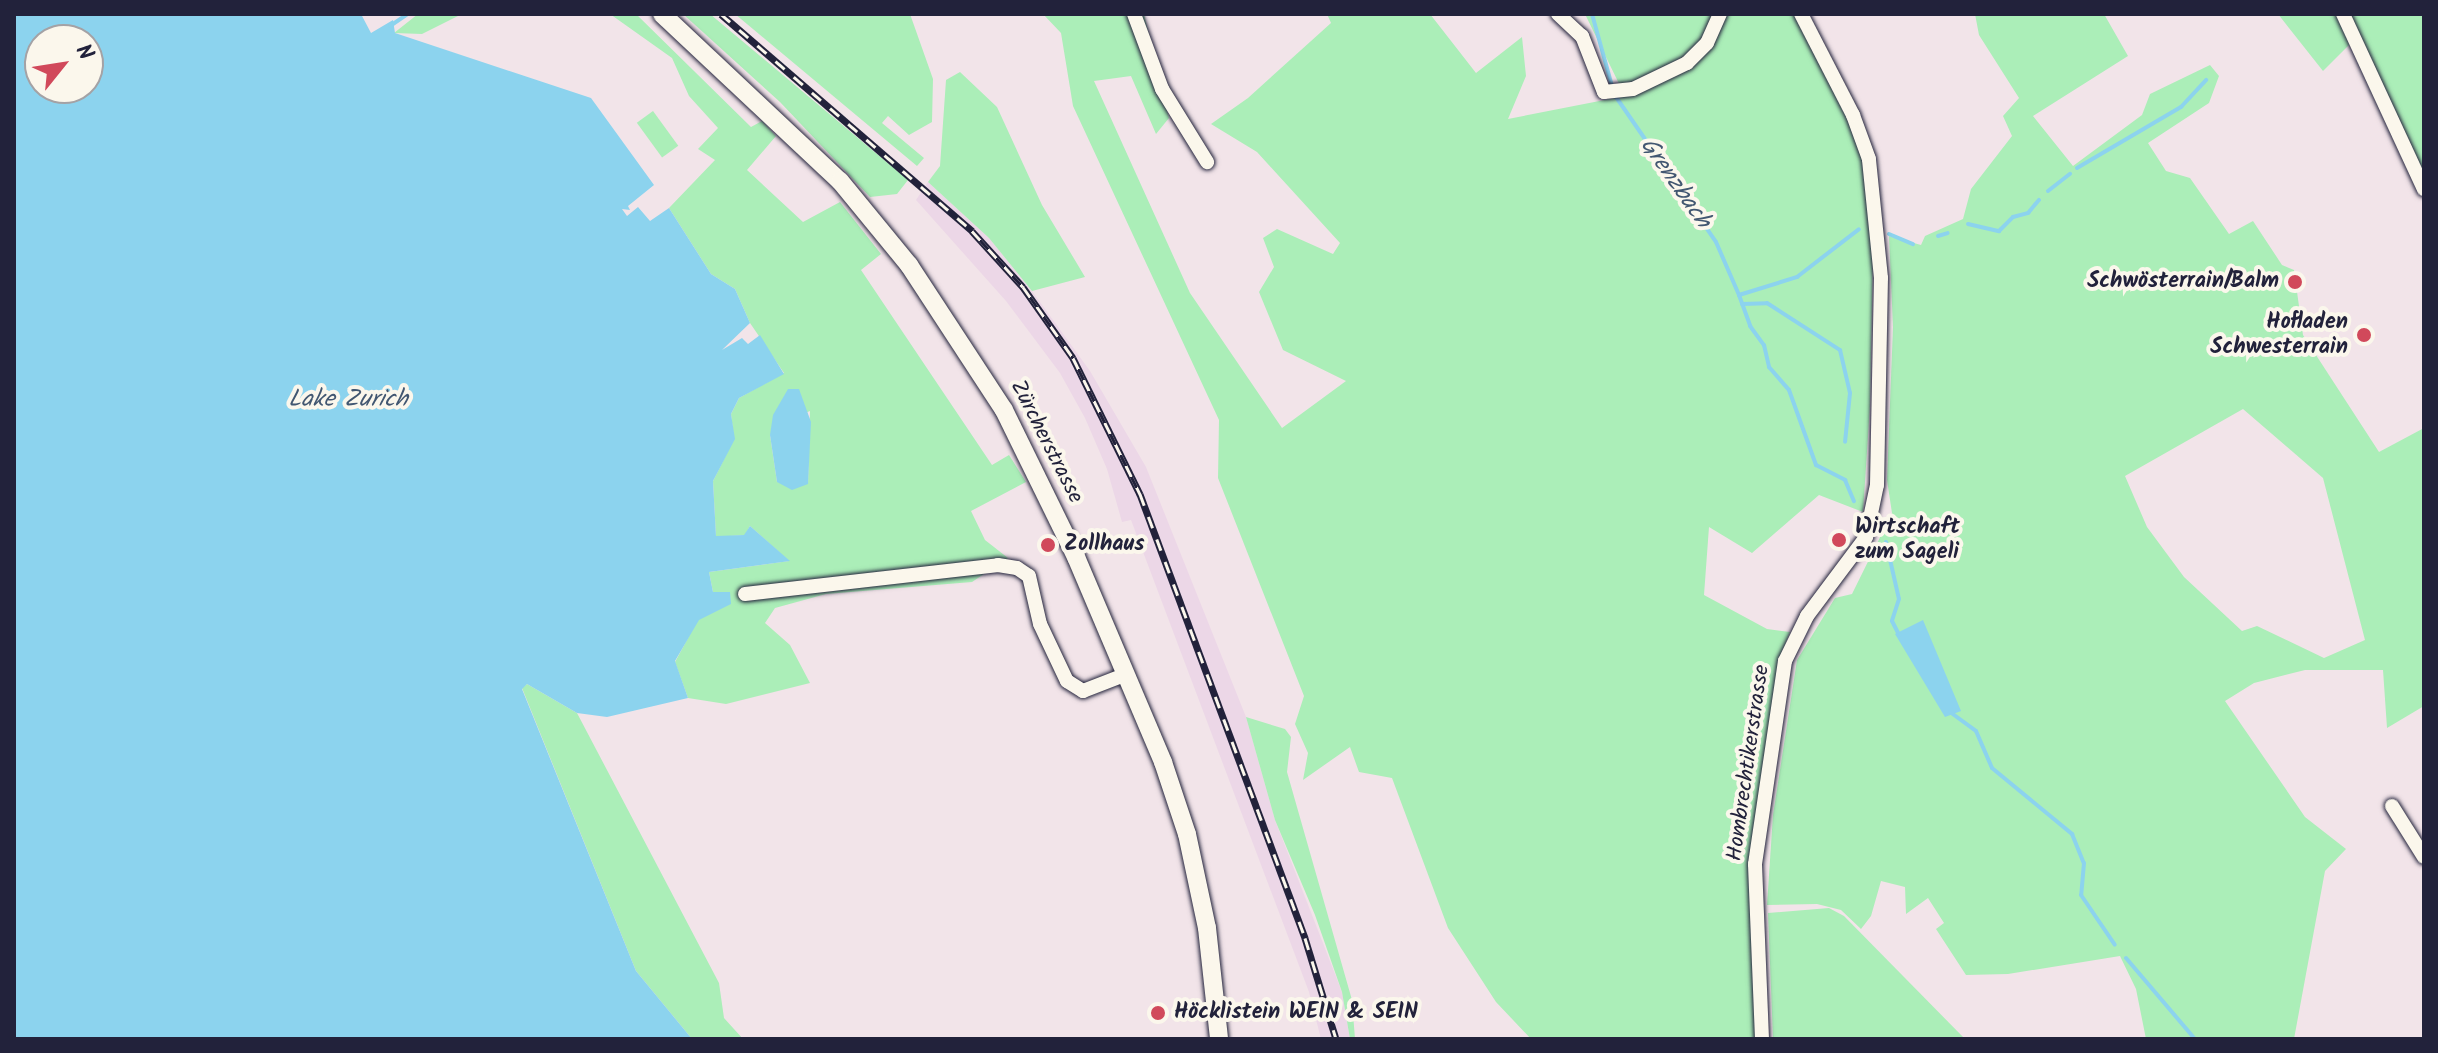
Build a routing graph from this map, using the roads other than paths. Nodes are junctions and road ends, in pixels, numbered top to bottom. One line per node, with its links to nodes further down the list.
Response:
1 (662, 14): 10 (main road, Zürcherstrasse)
2 (1134, 14): 7 (street)
3 (1558, 14): 4 (street)
4 (1720, 14)
5 (1801, 14): 14 (street, Hombrechtikerstrasse)
6 (2343, 14): 8 (street)
7 (1207, 162)
8 (2424, 189)
9 (745, 594): 10 (street)
10 (1127, 674): 13 (main road, Zürcherstrasse)
11 (2392, 806): 12 (street)
12 (2424, 857)
13 (1219, 1039)
14 (1762, 1039)

